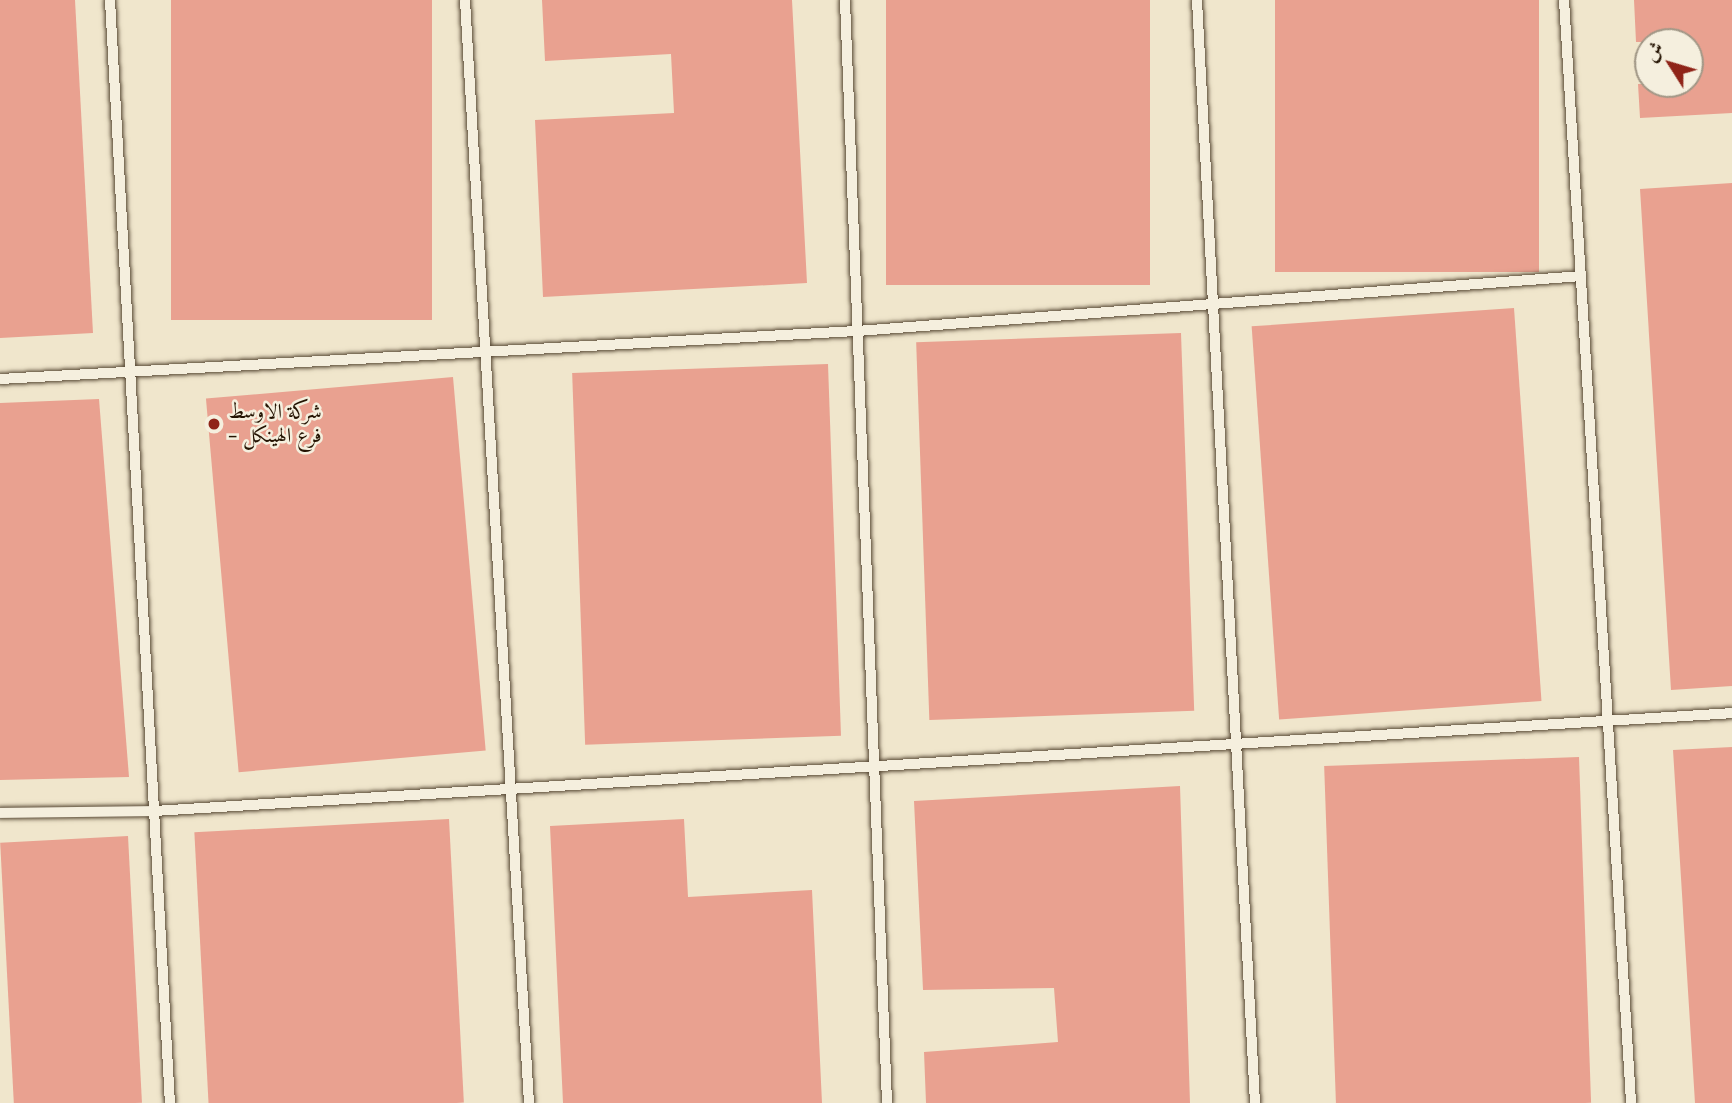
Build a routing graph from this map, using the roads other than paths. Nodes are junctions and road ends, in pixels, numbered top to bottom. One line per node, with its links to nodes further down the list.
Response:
1 (110, 0): 10 (lane)
2 (465, 0): 9 (lane)
3 (845, 0): 8 (lane)
4 (1197, 0): 7 (lane)
5 (1564, 0): 6 (lane)
6 (1581, 276): 7 (lane); 13 (lane)
7 (1213, 300): 8 (lane); 14 (lane)
8 (857, 331): 9 (lane); 15 (lane)
9 (485, 348): 10 (lane); 16 (lane)
10 (130, 372): 11 (lane); 17 (lane)
11 (0, 379)
12 (1732, 713): 13 (lane)
13 (1608, 718): 14 (lane); 23 (lane)
14 (1237, 747): 15 (lane); 22 (lane)
15 (870, 768): 16 (lane); 21 (lane)
16 (511, 785): 17 (lane); 20 (lane)
17 (154, 811): 18 (lane); 19 (lane)
18 (0, 813)
19 (170, 1103)
20 (529, 1103)
21 (887, 1103)
22 (1255, 1103)
23 (1631, 1103)

